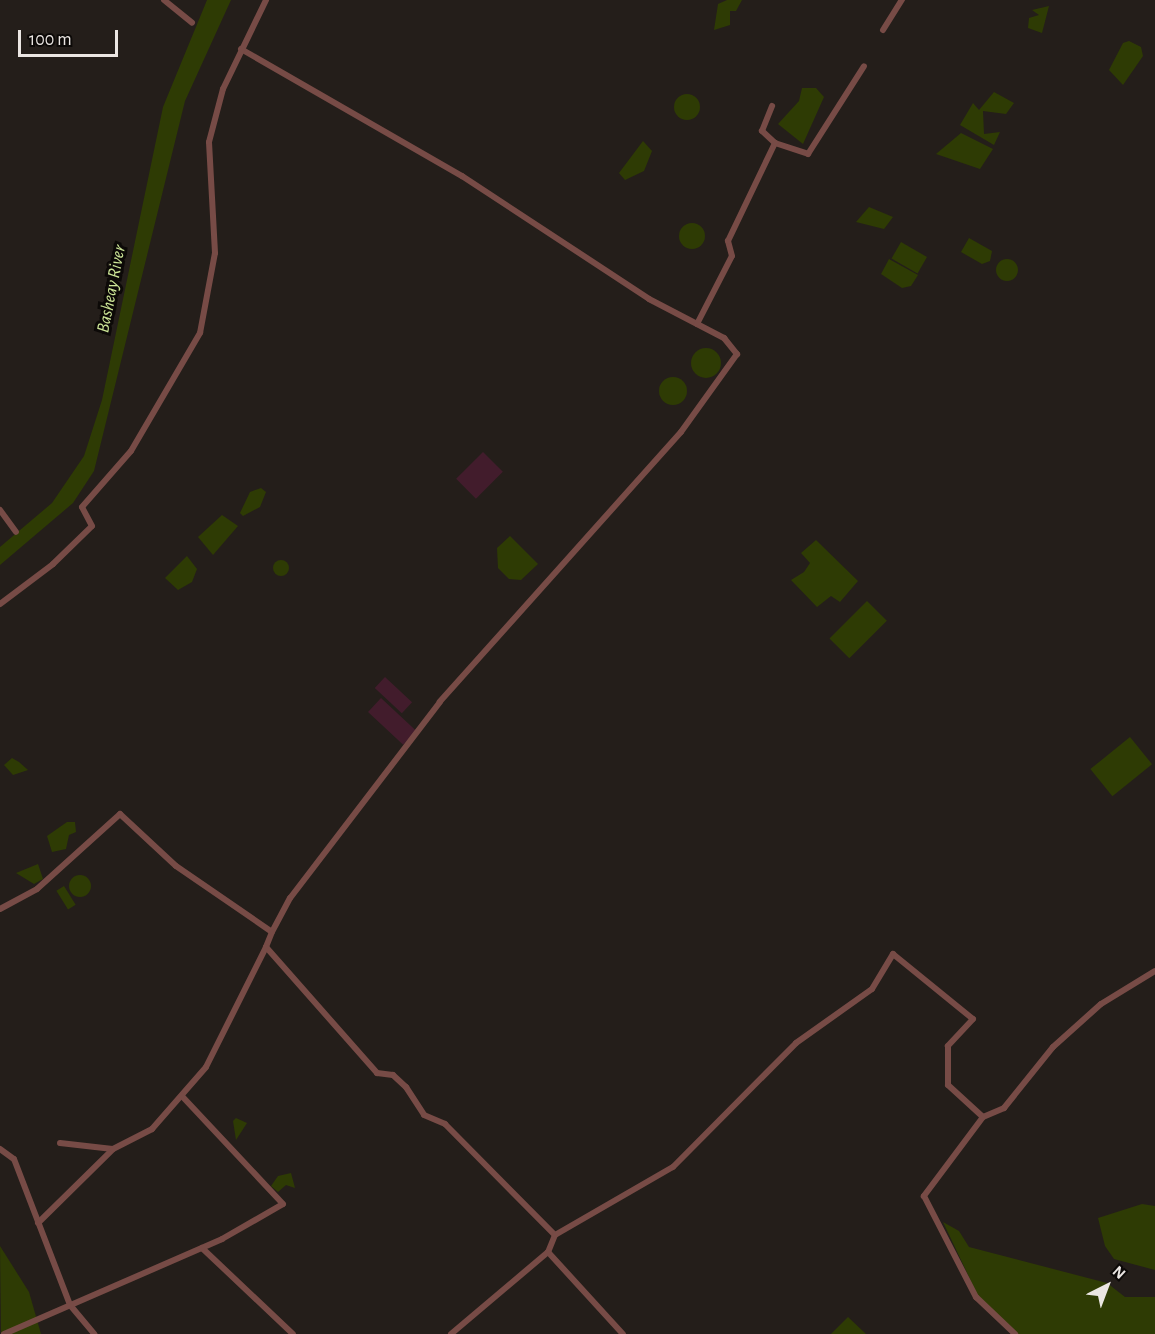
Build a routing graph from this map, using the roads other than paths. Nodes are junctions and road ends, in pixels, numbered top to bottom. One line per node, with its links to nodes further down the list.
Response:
1 (164, 0): 4 (street)
2 (266, 0): 6 (street)
3 (902, 0): 5 (street)
4 (192, 23)
5 (883, 30)
6 (241, 49): 10 (street); 13 (street)
7 (864, 66): 9 (street)
8 (772, 106): 9 (street)
9 (775, 143): 10 (street)
10 (698, 324): 15 (street)
11 (0, 510): 12 (street)
12 (16, 532)
13 (0, 604)
14 (0, 909): 15 (street)
15 (272, 932): 16 (street)
16 (266, 947): 18 (street); 24 (street)
17 (1155, 971): 19 (street)
18 (182, 1096): 22 (street); 25 (street)
19 (983, 1117): 24 (street); 33 (street)
20 (60, 1143): 22 (street)
21 (0, 1149): 23 (street)
22 (113, 1149): 23 (street)
23 (38, 1223): 27 (street)
24 (555, 1234): 26 (street)
25 (202, 1248): 27 (street); 30 (street)
26 (548, 1252): 31 (street); 32 (street)
27 (70, 1305): 28 (street); 29 (street)
28 (4, 1334)
29 (94, 1334)
30 (293, 1334)
31 (451, 1334)
32 (623, 1334)
33 (1015, 1334)

